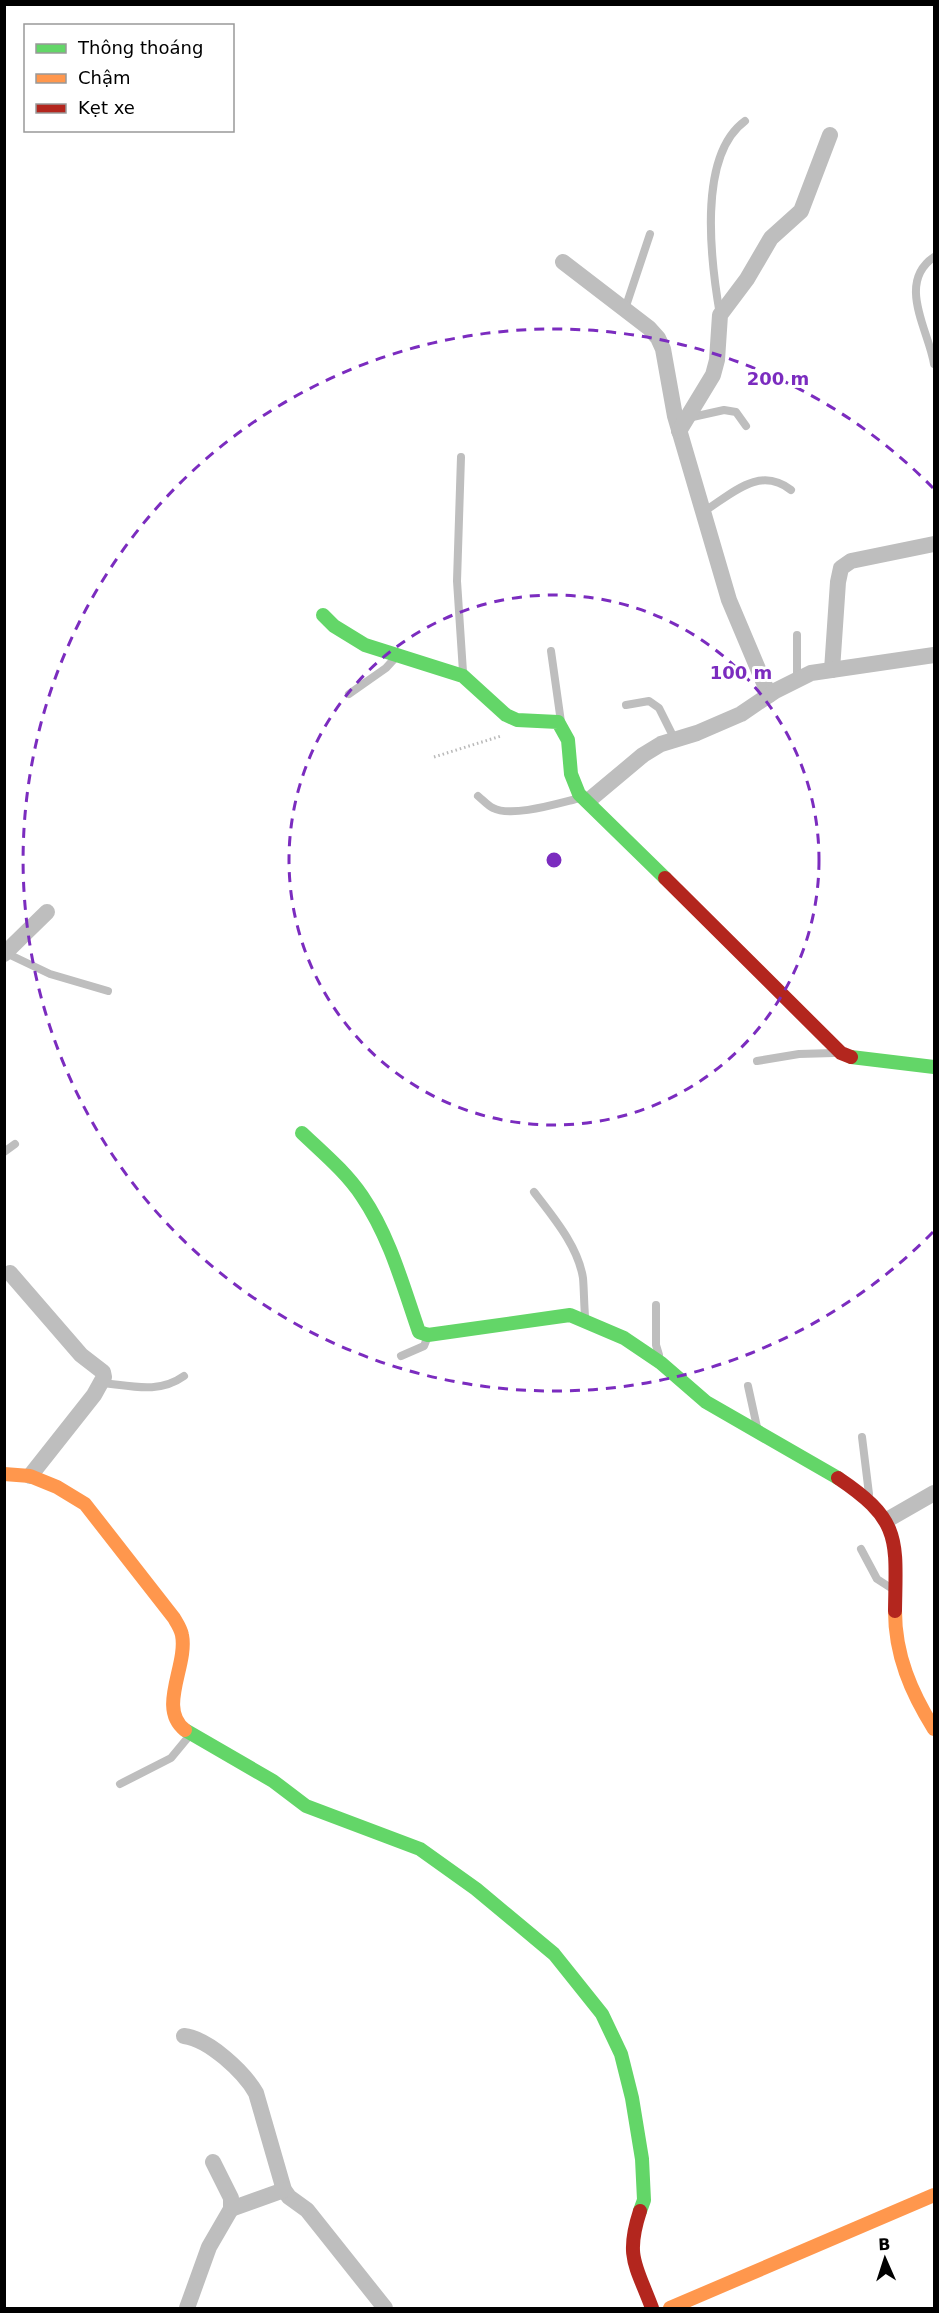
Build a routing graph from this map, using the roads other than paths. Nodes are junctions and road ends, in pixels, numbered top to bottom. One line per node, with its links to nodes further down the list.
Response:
1 (745, 121): 7 (lane)
2 (830, 135): 7 (street)
3 (650, 234): 6 (lane)
4 (934, 257): 8 (lane)
5 (563, 262): 6 (street)
6 (625, 309): 9 (street)
7 (720, 315): 9 (street)
8 (934, 364)
9 (683, 425): 10 (lane); 13 (street)
10 (746, 426)
11 (461, 457): 21 (lane)
12 (792, 490): 13 (lane)
13 (703, 512): 24 (street)
14 (934, 544): 20 (street)
15 (323, 615): 19 (street)
16 (797, 635): 22 (lane)
17 (551, 651): 26 (lane)
18 (934, 655): 20 (street)
19 (396, 657): 21 (street); 23 (lane)
20 (832, 670): 22 (street)
21 (463, 676): 26 (street)
22 (797, 680): 24 (street)
23 (349, 694)
24 (769, 695): 27 (street)
25 (626, 705): 27 (lane)
26 (562, 725): 29 (street)
27 (675, 740): 29 (street)
28 (478, 796): 29 (lane)
29 (585, 800): 33 (street)
30 (47, 912): 31 (street)
31 (5, 953): 32 (lane)
32 (108, 991)
33 (841, 1053): 34 (lane); 35 (street)
34 (757, 1061)
35 (934, 1067)
36 (302, 1133): 43 (street)
37 (15, 1144): 38 (lane)
38 (4, 1152)
39 (534, 1192): 42 (lane)
40 (10, 1273): 47 (street)
41 (656, 1305): 45 (lane)
42 (585, 1319): 43 (street); 45 (street)
43 (428, 1335): 44 (lane)
44 (401, 1356)
45 (662, 1364): 49 (street)
46 (184, 1377): 47 (lane)
47 (103, 1383): 52 (street)
48 (748, 1386): 49 (lane)
49 (758, 1433): 54 (street)
50 (862, 1437): 54 (lane)
51 (4, 1474): 52 (street)
52 (30, 1476): 59 (street)
53 (934, 1493): 55 (street)
54 (870, 1501): 55 (street)
55 (887, 1520): 57 (street)
56 (861, 1549): 57 (lane)
57 (895, 1590): 58 (street)
58 (934, 1729)
59 (190, 1734): 60 (lane); 68 (street)
60 (120, 1784)
61 (184, 2036): 63 (street)
62 (213, 2162): 65 (street)
63 (284, 2190): 65 (street); 67 (street)
64 (934, 2195): 69 (street)
65 (231, 2209): 66 (street)
66 (187, 2308)
67 (385, 2308)
68 (652, 2308)
69 (670, 2308)

